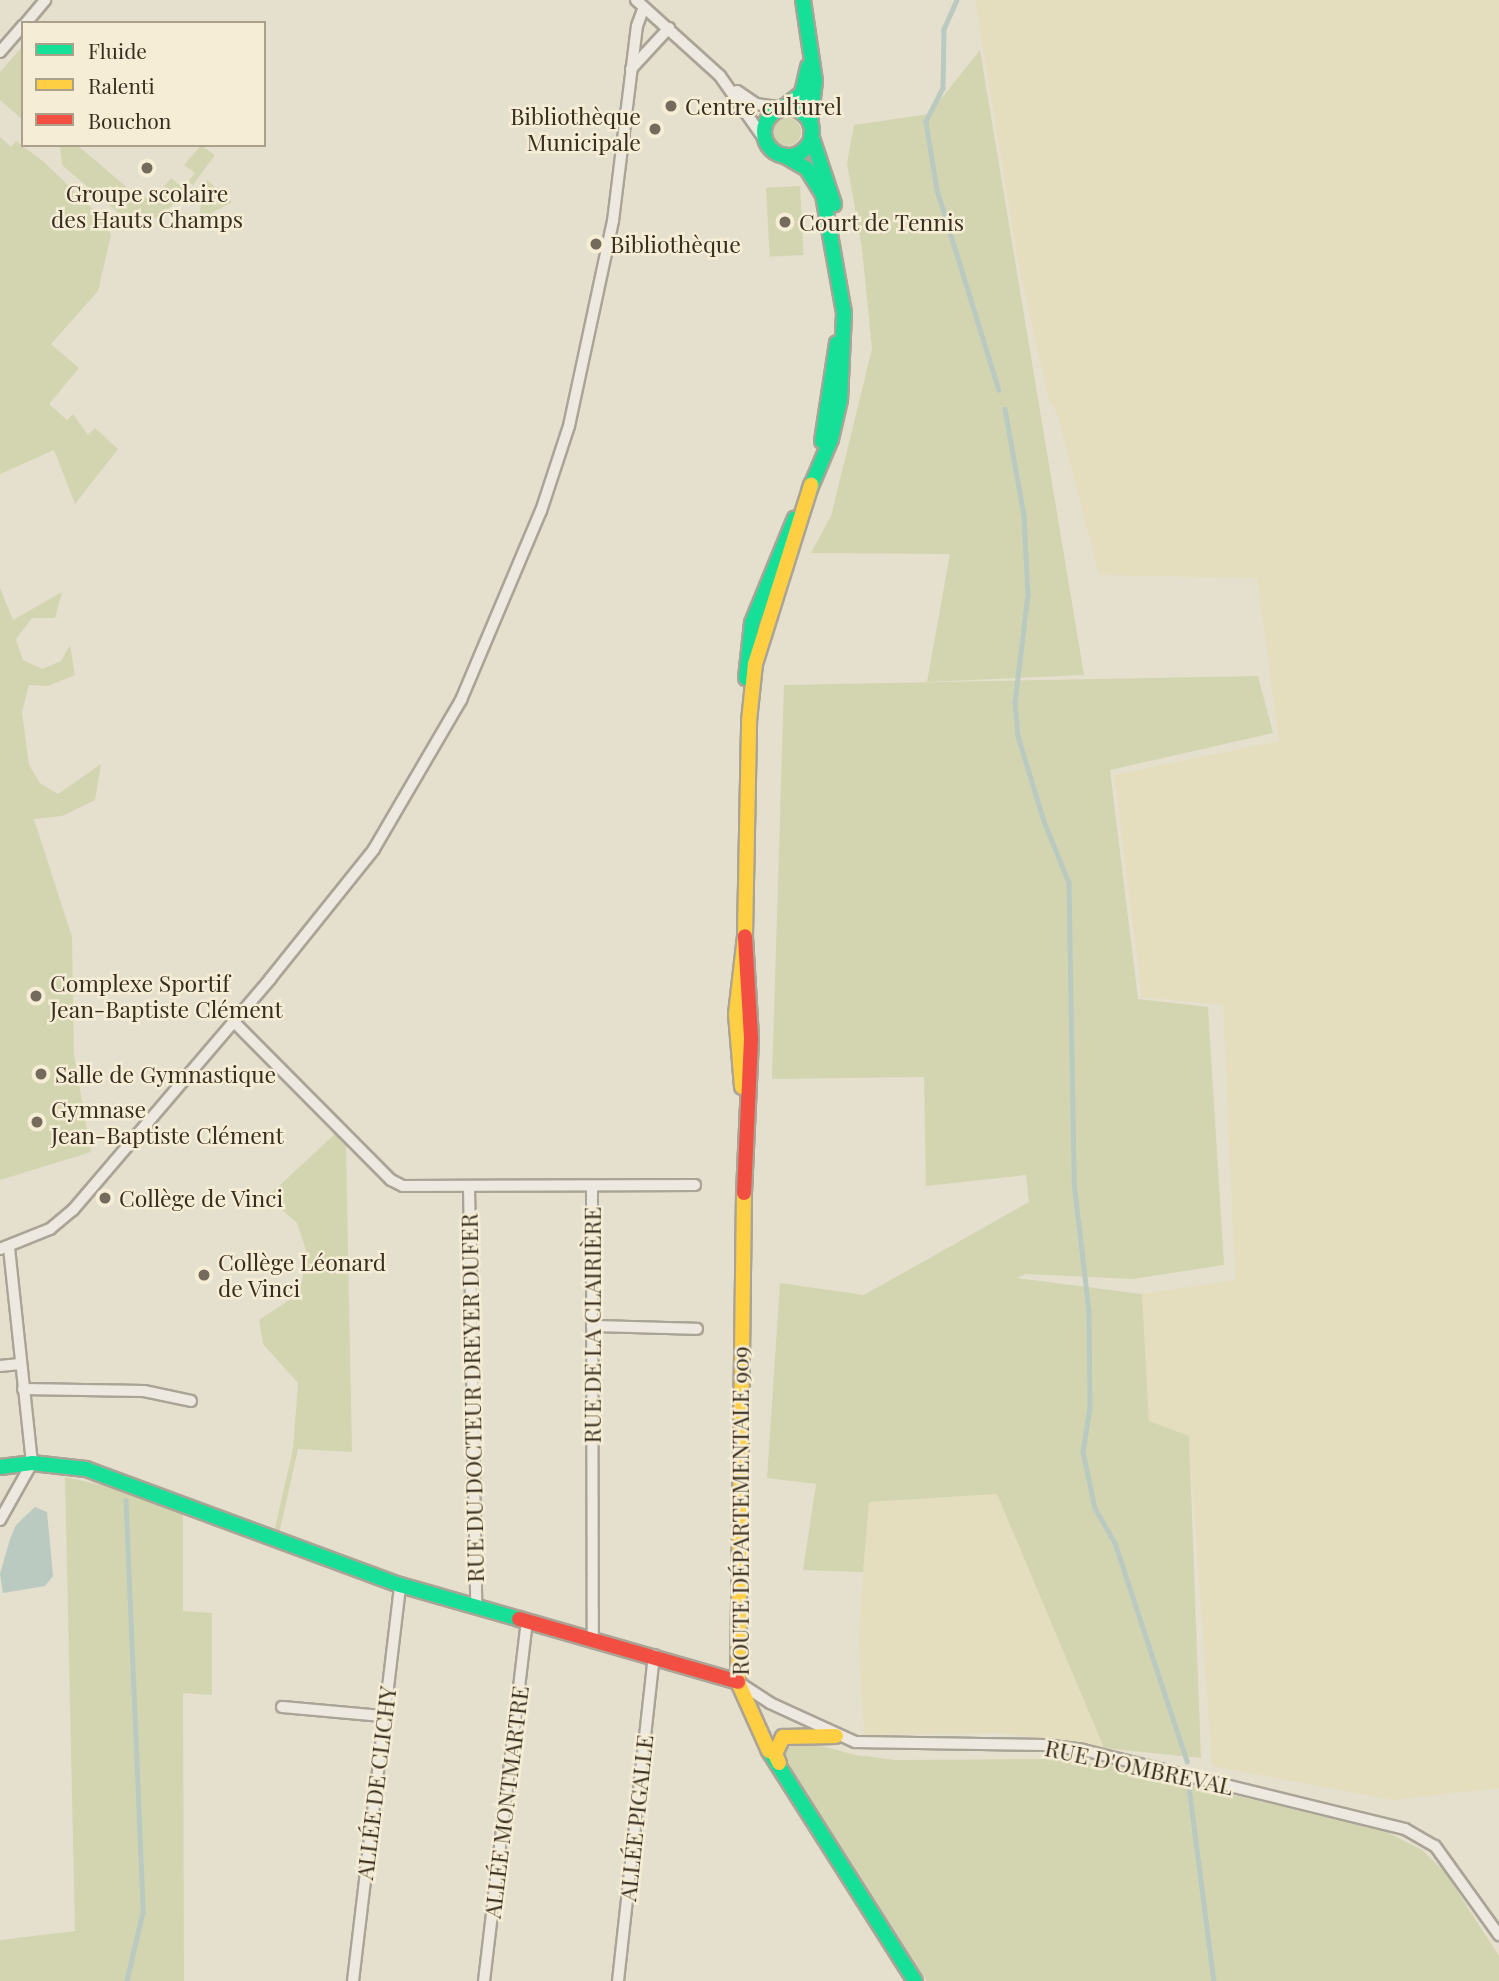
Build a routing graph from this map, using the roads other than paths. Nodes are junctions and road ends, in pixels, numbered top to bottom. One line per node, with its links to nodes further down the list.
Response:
1 (45, 0): 4 (street)
2 (640, 3): 6 (street); 9 (street)
3 (804, 3): 7 (main road)
4 (27, 21)
5 (21, 28): 8 (street)
6 (668, 28): 9 (street); 10 (street)
7 (809, 41): 11 (main road); 12 (main road)
8 (0, 52)
9 (631, 69): 16 (street)
10 (722, 78): 11 (street); 13 (street)
11 (783, 108): 12 (main road); 13 (main road)
12 (810, 129): 14 (main road); 15 (main road)
13 (765, 140): 14 (main road)
14 (783, 155): 15 (main road)
15 (835, 248): 35 (main road, ROUTE DÉPARTEMENTALE 909)
16 (234, 1022): 19 (street, RUE DE LA CLAIRIÈRE); 20 (street)
17 (695, 1185): 18 (street)
18 (592, 1186): 19 (street, RUE DE LA CLAIRIÈRE); 21 (street, RUE DE LA CLAIRIÈRE)
19 (469, 1187): 31 (street, RUE DU DOCTEUR DREYER DUFER)
20 (4, 1248): 23 (street)
21 (592, 1326): 22 (street); 33 (street, RUE DE LA CLAIRIÈRE)
22 (697, 1329)
23 (20, 1364): 24 (street); 25 (street)
24 (0, 1366)
25 (23, 1388): 26 (street); 27 (street)
26 (191, 1401)
27 (32, 1463): 28 (main road); 29 (street); 30 (main road)
28 (0, 1467)
29 (0, 1520)
30 (400, 1585): 31 (main road); 37 (street, ALLÉE DE CLICHY)
31 (476, 1608): 32 (main road)
32 (527, 1622): 33 (main road); 42 (street, ALLÉE MONTMARTRE)
33 (593, 1639): 34 (main road)
34 (654, 1655): 35 (main road); 43 (street, ALLÉE PIGALLE)
35 (738, 1682): 38 (street, RUE D'OMBREVAL); 39 (main road, ROUTE DÉPARTEMENTALE 909)
36 (282, 1707): 37 (street)
37 (383, 1716): 41 (street, ALLÉE DE CLICHY)
38 (835, 1736): 39 (main road); 40 (street, RUE D'OMBREVAL)
39 (792, 1793): 44 (main road, ROUTE DÉPARTEMENTALE 909)
40 (1497, 1929)
41 (353, 1981)
42 (484, 1981)
43 (618, 1981)
44 (915, 1981)

